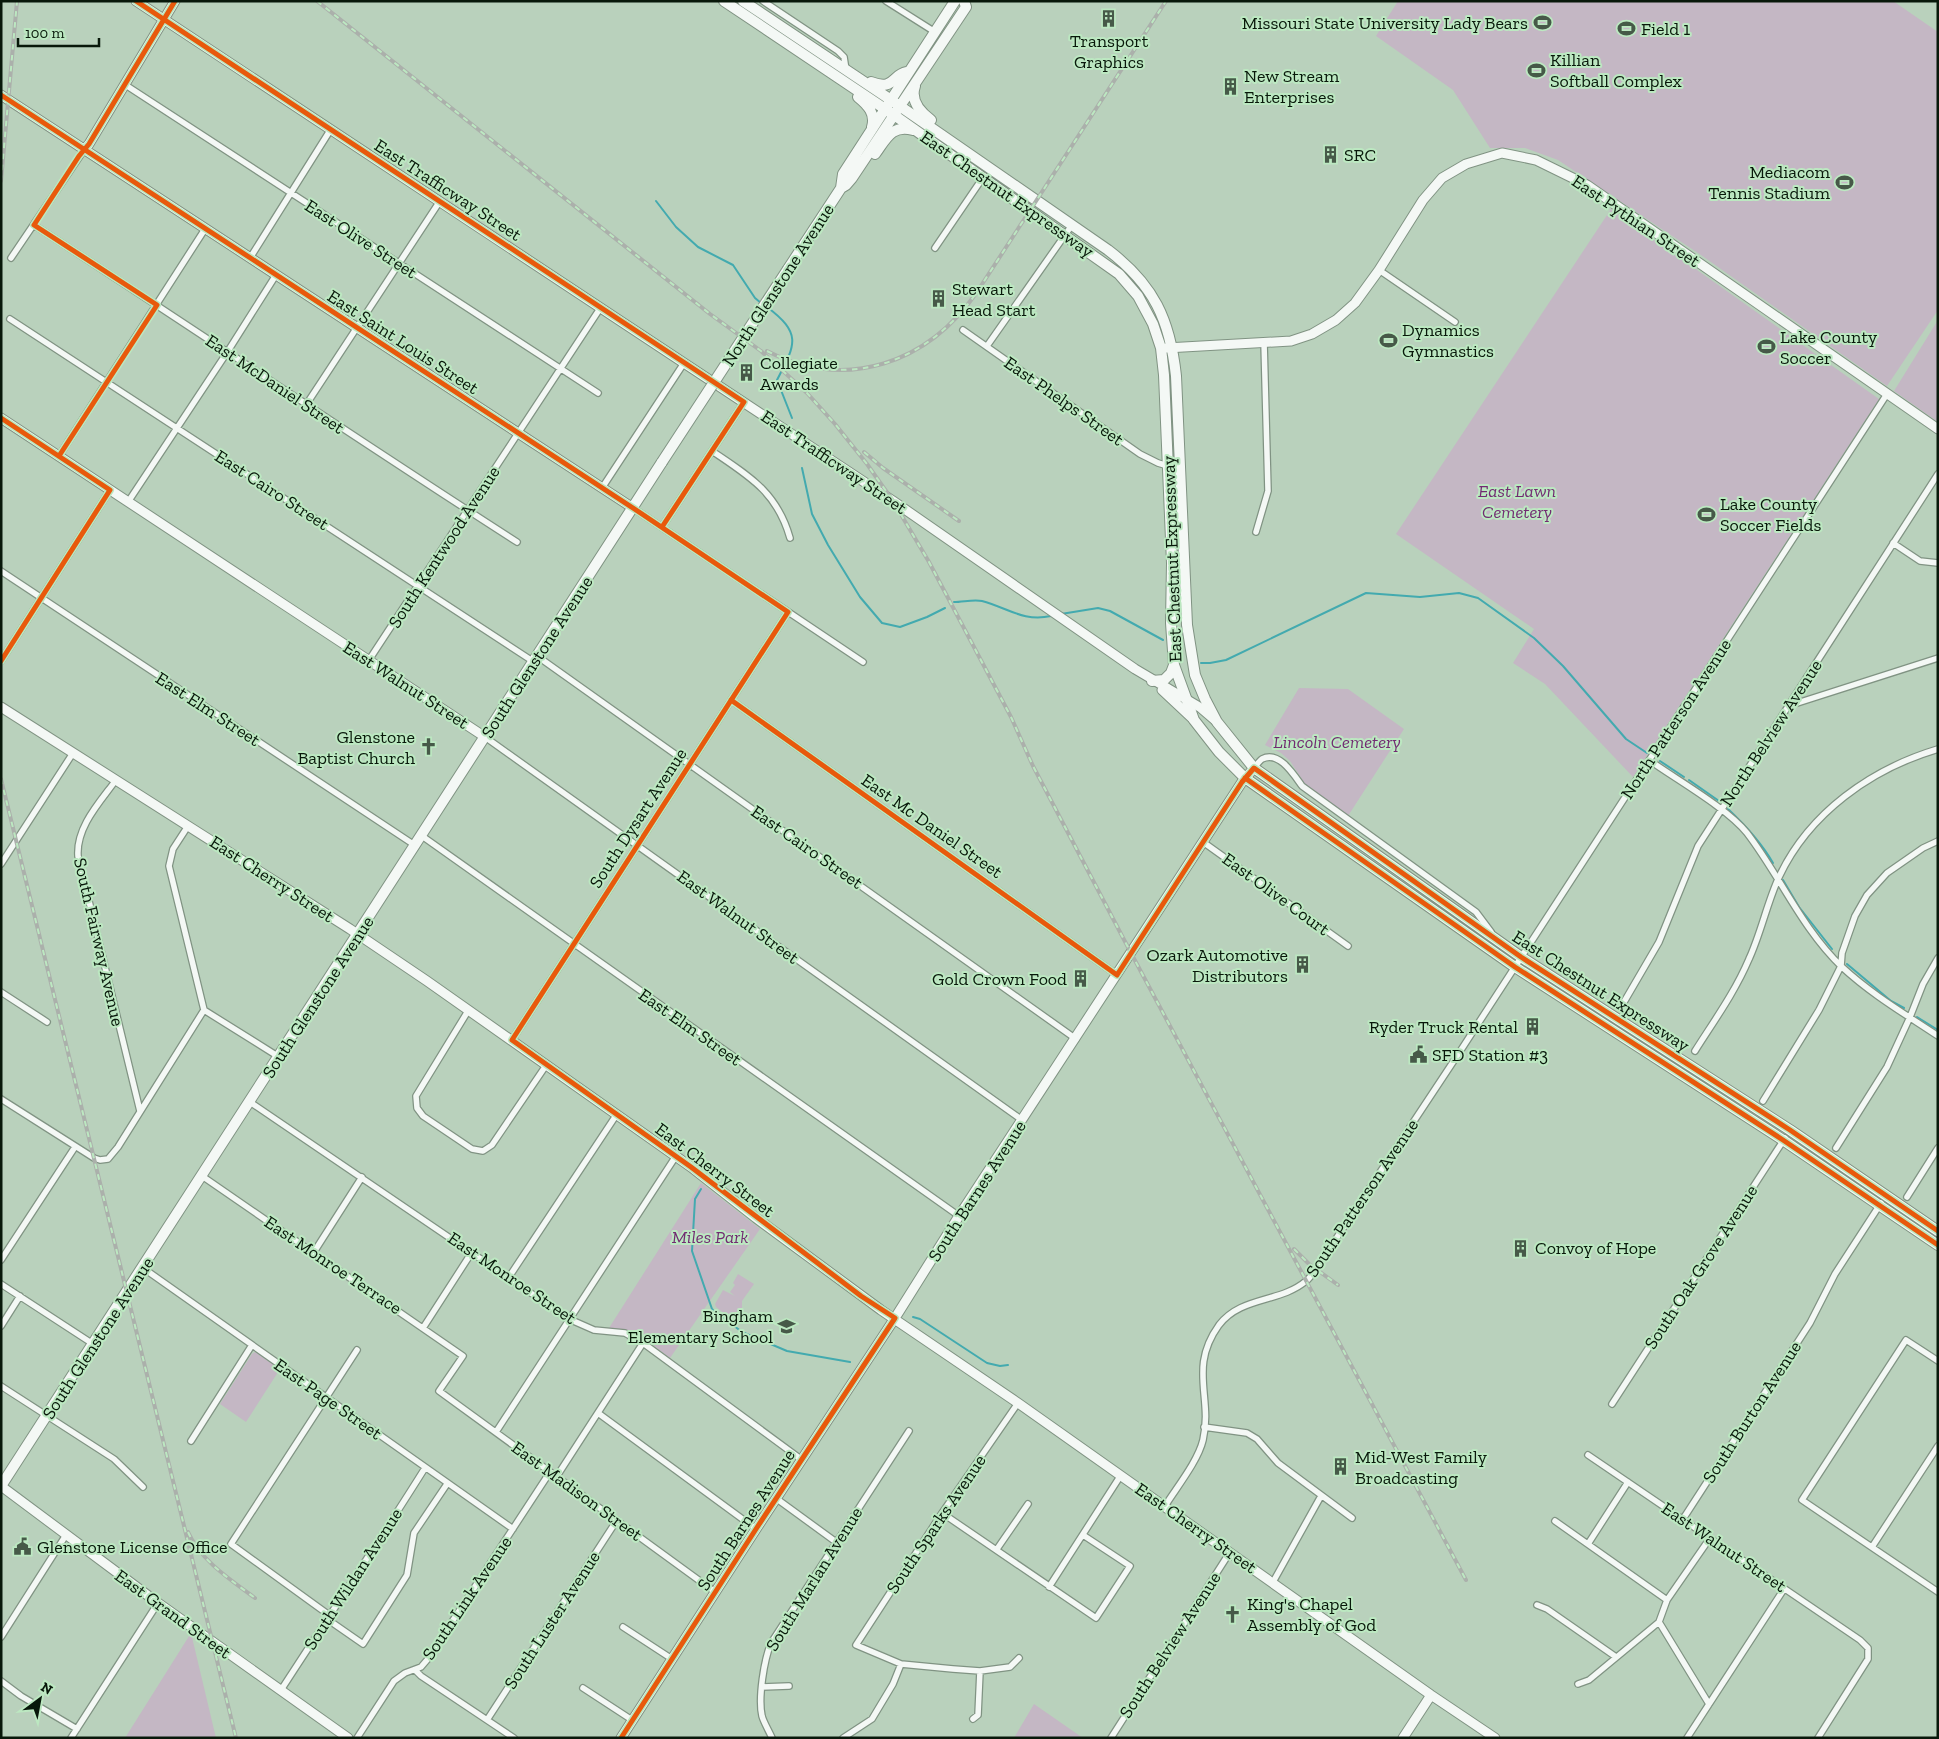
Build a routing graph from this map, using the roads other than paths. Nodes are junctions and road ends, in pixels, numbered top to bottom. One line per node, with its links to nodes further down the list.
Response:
1 (136, 1): 9 (street, East Trafficway Street)
2 (175, 1): 9 (street)
3 (724, 1): 11 (main road, East Chestnut Expressway)
4 (743, 1): 12 (main road, East Chestnut Expressway)
5 (763, 1): 12 (street)
6 (886, 1): 10 (street)
7 (956, 1): 10 (main road, North Glenstone Avenue)
8 (964, 1): 15 (main road, North Glenstone Avenue)
9 (164, 19): 16 (street); 22 (street, East Trafficway Street)
10 (935, 32): 13 (main road, North Glenstone Avenue)
11 (786, 43): 20 (main road, East Chestnut Expressway); 24 (main road)
12 (846, 70): 14 (main road, East Chestnut Expressway)
13 (909, 71): 14 (main road); 18 (main road, North Glenstone Avenue)
14 (856, 77): 18 (main road, East Chestnut Expressway)
15 (916, 83): 19 (main road, North Glenstone Avenue); 26 (main road)
16 (124, 84): 25 (street); 30 (street, East Olive Street)
17 (1, 95): 25 (street, East Saint Louis Street)
18 (891, 100): 19 (main road, East Chestnut Expressway); 20 (main road, North Glenstone Avenue)
19 (900, 106): 21 (main road, North Glenstone Avenue); 26 (main road, East Chestnut Expressway)
20 (885, 109): 21 (main road, East Chestnut Expressway); 24 (main road, North Glenstone Avenue)
21 (894, 115): 23 (main road, East Chestnut Expressway); 28 (main road, North Glenstone Avenue)
22 (331, 129): 30 (street); 31 (street, East Trafficway Street)
23 (917, 131): 27 (main road, East Chestnut Expressway); 28 (main road)
24 (870, 132): 29 (main road, North Glenstone Avenue)
25 (84, 150): 33 (street); 34 (street, East Saint Louis Street)
26 (990, 167): 27 (street); 32 (main road, East Chestnut Expressway)
27 (983, 177): 35 (main road, East Chestnut Expressway); 36 (street)
28 (852, 178): 29 (main road, North Glenstone Avenue)
29 (841, 188): 71 (main road, North Glenstone Avenue, bridge)
30 (290, 193): 38 (street); 39 (street, East Olive Street)
31 (440, 200): 39 (street); 43 (street, East Trafficway Street)
32 (1072, 224): 35 (street); 50 (main road, East Chestnut Expressway)
33 (34, 225): 37 (street); 42 (street, East McDaniel Street)
34 (205, 229): 38 (street, East Saint Louis Street); 42 (street)
35 (1065, 234): 49 (street); 51 (main road, East Chestnut Expressway)
36 (934, 248)
37 (11, 258)
38 (250, 258): 41 (street, East Saint Louis Street)
39 (399, 264): 46 (street); 54 (street, East Olive Street)
40 (1380, 270): 45 (street); 48 (street, East Pythian Street); 57 (street, East Pythian Street)
41 (276, 275): 46 (street, East Saint Louis Street); 52 (street)
42 (157, 304): 52 (street, East McDaniel Street); 55 (street)
43 (601, 307): 53 (street, East Trafficway Street); 54 (street, South Kentwood Avenue)
44 (10, 319): 55 (street, East Cairo Street)
45 (1455, 322)
46 (356, 328): 59 (street); 63 (street, East Saint Louis Street)
47 (963, 330): 49 (street, East Phelps Street)
48 (1264, 342): 50 (street, East Pythian Street); 74 (street)
49 (986, 346): 66 (street, East Phelps Street)
50 (1173, 347): 51 (street, East Pythian Street); 95 (main road, East Chestnut Expressway)
51 (1161, 348): 66 (main road, East Chestnut Expressway)
52 (228, 351): 59 (street, East McDaniel Street); 61 (street)
53 (684, 363): 58 (street, East Trafficway Street); 68 (street)
54 (560, 369): 56 (street, East Olive Street); 63 (street, South Kentwood Avenue)
55 (106, 381): 61 (street, East Cairo Street); 65 (street)
56 (598, 393)
57 (1887, 394): 62 (street, East Pythian Street); 99 (street, North Patterson Avenue)
58 (744, 402): 64 (street); 89 (street, East Trafficway Street)
59 (306, 405): 72 (street, East McDaniel Street)
60 (1, 418): 65 (street, East Walnut Street)
61 (176, 427): 70 (street); 80 (street, East Cairo Street)
62 (1938, 429)
63 (518, 433): 68 (street, East Saint Louis Street); 72 (street, South Kentwood Avenue)
64 (712, 451): 73 (street); 75 (street)
65 (59, 456): 69 (street, East Walnut Street)
66 (1168, 466): 88 (main road, East Chestnut Expressway)
67 (1938, 474): 77 (street, North Belview Avenue)
68 (602, 488): 71 (street, East Saint Louis Street)
69 (110, 490): 70 (street, East Walnut Street); 81 (street)
70 (128, 502): 85 (street, East Walnut Street)
71 (633, 508): 73 (street, East Saint Louis Street); 84 (main road, South Glenstone Avenue)
72 (468, 511): 76 (street, East McDaniel Street); 80 (street, South Kentwood Avenue)
73 (662, 527): 82 (street, East Saint Louis Street)
74 (1256, 532)
75 (790, 538)
76 (517, 542)
77 (1893, 542): 78 (street); 92 (street, North Belview Avenue)
78 (1938, 563)
79 (1, 572): 81 (street, East Elm Street)
80 (418, 586): 84 (street, East Cairo Street); 85 (street, South Kentwood Avenue)
81 (41, 598): 86 (street); 110 (street, East Elm Street)
82 (788, 612): 87 (street, East Saint Louis Street); 91 (street, South Dysart Avenue)
83 (1938, 658): 92 (street)
84 (535, 659): 96 (main road, South Glenstone Avenue); 100 (street, East Cairo Street)
85 (369, 660): 96 (street, East Walnut Street)
86 (1, 661)
87 (863, 662)
88 (1174, 665): 89 (main road); 90 (main road, East Chestnut Expressway)
89 (1152, 681): 90 (street, East Trafficway Street); 94 (street, East Trafficway Street)
90 (1187, 699): 94 (main road, East Chestnut Expressway); 95 (street, East Trafficway Street)
91 (731, 700): 100 (street, South Dysart Avenue); 121 (street, East Mc Daniel Street)
92 (1788, 706): 104 (street, North Belview Avenue)
93 (1, 707): 98 (street, East Cherry Street)
94 (1194, 720): 102 (main road, East Chestnut Expressway)
95 (1217, 722): 101 (main road, East Chestnut Expressway)
96 (485, 737): 106 (main road, South Glenstone Avenue); 109 (street, East Walnut Street)
97 (1938, 750): 112 (street)
98 (73, 753): 103 (street, East Cherry Street); 111 (street)
99 (1649, 760): 104 (street); 117 (street, North Patterson Avenue)
100 (690, 763): 109 (street, South Dysart Avenue); 129 (street, East Cairo Street)
101 (1254, 768): 102 (street, South Barnes Avenue); 114 (main road, East Chestnut Expressway); 114 (street)
102 (1245, 778): 108 (street, South Barnes Avenue); 120 (main road, East Chestnut Expressway)
103 (116, 780): 105 (street, East Cherry Street); 138 (street, South Fairway Avenue)
104 (1721, 809): 112 (street); 123 (street, North Belview Avenue)
105 (188, 826): 113 (street, East Cherry Street); 124 (street)
106 (422, 836): 110 (main road, South Glenstone Avenue); 115 (street, East Elm Street)
107 (1938, 841): 119 (street)
108 (1203, 842): 116 (street, East Olive Court); 121 (street, South Barnes Avenue)
109 (638, 845): 115 (street, South Dysart Avenue); 140 (street, East Walnut Street)
110 (416, 846): 113 (main road, South Glenstone Avenue)
111 (1, 864)
112 (1779, 878): 119 (street); 132 (street)
113 (358, 935): 125 (street, East Cherry Street); 133 (main road, South Glenstone Avenue)
114 (1497, 939): 117 (main road, East Chestnut Expressway)
115 (573, 945): 130 (street, South Dysart Avenue); 152 (street, East Elm Street)
116 (1348, 946)
117 (1521, 957): 120 (street, North Patterson Avenue); 141 (main road, East Chestnut Expressway)
118 (1938, 958): 126 (street)
119 (1841, 966): 126 (street); 136 (street)
120 (1515, 967): 131 (street, North Patterson Avenue); 142 (main road, East Chestnut Expressway)
121 (1117, 975): 129 (street, South Barnes Avenue)
122 (1, 992): 127 (street)
123 (1624, 1002)
124 (204, 1010): 133 (street); 138 (street)
125 (468, 1011): 130 (street, East Cherry Street); 134 (street)
126 (1910, 1017): 128 (street); 144 (street)
127 (47, 1022)
128 (1938, 1036)
129 (1076, 1038): 140 (street, South Barnes Avenue)
130 (512, 1040): 134 (street, East Cherry Street)
131 (1464, 1045): 178 (street, South Patterson Avenue)
132 (1695, 1052)
133 (279, 1058): 137 (main road, South Glenstone Avenue)
134 (547, 1064): 139 (street, East Cherry Street)
135 (1, 1099): 143 (street)
136 (1763, 1101)
137 (250, 1102): 147 (main road, South Glenstone Avenue); 148 (street, East Monroe Street)
138 (140, 1112): 143 (street)
139 (617, 1114): 146 (street, East Cherry Street); 159 (street)
140 (1022, 1120): 152 (street, South Barnes Avenue)
141 (1790, 1130): 142 (street, South Oak Grove Avenue); 149 (main road, East Chestnut Expressway)
142 (1783, 1140): 151 (main road, East Chestnut Expressway); 175 (street, South Oak Grove Avenue)
143 (75, 1147): 157 (street)
144 (1836, 1148)
145 (1938, 1148): 150 (street)
146 (676, 1156): 162 (street, East Cherry Street); 163 (street)
147 (202, 1176): 155 (street, East Monroe Terrace); 158 (main road, South Glenstone Avenue)
148 (362, 1177): 155 (street); 156 (street, East Monroe Street)
149 (1886, 1195): 151 (street, South Burton Avenue); 153 (main road, East Chestnut Expressway)
150 (1906, 1196)
151 (1880, 1205): 154 (main road, East Chestnut Expressway); 199 (street, South Burton Avenue)
152 (959, 1216): 162 (street, South Barnes Avenue)
153 (1938, 1231)
154 (1938, 1245)
155 (314, 1252): 165 (street, East Monroe Terrace)
156 (472, 1252): 159 (street, East Monroe Street); 165 (street)
157 (1, 1260)
158 (143, 1268): 167 (main road, South Glenstone Avenue); 168 (street, East Page Street)
159 (509, 1277): 163 (street, East Monroe Street)
160 (1, 1284): 161 (street)
161 (20, 1296): 164 (street); 167 (street)
162 (896, 1318): 174 (street, East Cherry Street); 184 (street, South Barnes Avenue)
163 (569, 1319): 166 (street, East Monroe Street); 180 (street)
164 (1, 1326)
165 (423, 1328): 172 (street, East Monroe Terrace)
166 (643, 1343): 176 (street); 184 (street, East Monroe Street)
167 (93, 1344): 177 (main road, South Glenstone Avenue)
168 (252, 1345): 173 (street, East Page Street); 181 (street)
169 (357, 1350): 173 (street)
170 (1938, 1361): 209 (street)
171 (1, 1386): 177 (street)
172 (439, 1391): 180 (street, East Madison Street)
173 (326, 1397): 185 (street, East Page Street); 220 (street)
174 (1018, 1402): 187 (street, East Cherry Street); 197 (street, South Sparks Avenue)
175 (1612, 1404)
176 (598, 1413): 188 (street); 203 (street)
177 (48, 1415): 191 (main road, South Glenstone Avenue); 192 (street)
178 (1204, 1427): 193 (street); 196 (street, South Patterson Avenue)
179 (909, 1431): 207 (street, South Marlan Avenue)
180 (496, 1432): 186 (street, East Madison Street)
181 (191, 1441)
182 (1938, 1446): 209 (street)
183 (1588, 1455): 189 (street, East Walnut Street)
184 (802, 1460): 194 (street, South Barnes Avenue)
185 (425, 1468): 190 (street, East Page Street); 220 (street, South Wildan Avenue)
186 (550, 1472): 188 (street, East Madison Street); 202 (street, South Link Avenue)
187 (1122, 1475): 196 (street, East Cherry Street); 205 (street)
188 (557, 1476): 200 (street, East Madison Street)
189 (1628, 1482): 199 (street, East Walnut Street); 208 (street)
190 (447, 1484): 202 (street, East Page Street); 220 (street)
191 (1, 1486): 204 (street, East Grand Street)
192 (143, 1487)
193 (1321, 1496): 198 (street); 212 (street)
194 (777, 1499): 203 (street, South Barnes Avenue); 207 (street)
195 (1028, 1504): 210 (street)
196 (1165, 1506): 211 (street, East Cherry Street)
197 (942, 1513): 210 (street); 227 (street, South Sparks Avenue)
198 (1352, 1518)
199 (1683, 1519): 206 (street, East Walnut Street)
200 (617, 1520): 215 (street, East Madison Street); 239 (street, South Luster Avenue)
201 (1555, 1521): 208 (street)
202 (513, 1529): 228 (street, South Link Avenue)
203 (756, 1529): 215 (street, South Barnes Avenue)
204 (66, 1535): 218 (street, East Grand Street); 223 (street)
205 (1083, 1535): 213 (street); 213 (street)
206 (1710, 1538): 214 (street, East Walnut Street); 217 (street)
207 (836, 1542): 233 (street, South Marlan Avenue)
208 (1588, 1544): 217 (street)
209 (1872, 1547): 216 (street)
210 (997, 1549): 213 (street)
211 (1230, 1552): 212 (street, East Cherry Street); 249 (street, South Belview Avenue)
212 (1273, 1582): 236 (street, East Cherry Street)
213 (1049, 1586)
214 (1784, 1589): 237 (street); 253 (street, East Walnut Street)
215 (715, 1592): 226 (street, South Barnes Avenue)
216 (1938, 1592)
217 (1667, 1600): 221 (street)
218 (158, 1604): 235 (street, East Grand Street); 241 (street)
219 (1537, 1605): 224 (street)
220 (328, 1617): 235 (street, South Wildan Avenue)
221 (1659, 1622): 224 (street); 237 (street)
222 (623, 1627): 226 (street)
223 (1, 1637)
224 (1616, 1657): 231 (street)
225 (1019, 1658): 229 (street)
226 (672, 1659): 240 (street, South Barnes Avenue)
227 (902, 1664): 229 (street); 248 (street)
228 (415, 1670): 239 (street); 244 (street, South Link Avenue)
229 (980, 1672): 238 (street)
230 (1, 1681): 241 (street)
231 (1578, 1684)
232 (789, 1686): 233 (street)
233 (762, 1687): 247 (street, South Marlan Avenue)
234 (583, 1688): 240 (street)
235 (281, 1690): 243 (street, East Grand Street)
236 (1431, 1694): 250 (street); 251 (street, East Cherry Street)
237 (1709, 1704): 252 (street)
238 (973, 1719)
239 (487, 1720): 245 (street)
240 (632, 1720): 246 (street, South Barnes Avenue)
241 (77, 1729): 242 (street)
242 (71, 1738)
243 (348, 1738)
244 (357, 1738)
245 (514, 1738)
246 (621, 1738)
247 (772, 1738)
248 (843, 1738)
249 (1111, 1738)
250 (1403, 1738)
251 (1495, 1738)
252 (1687, 1738)
253 (1818, 1738)

